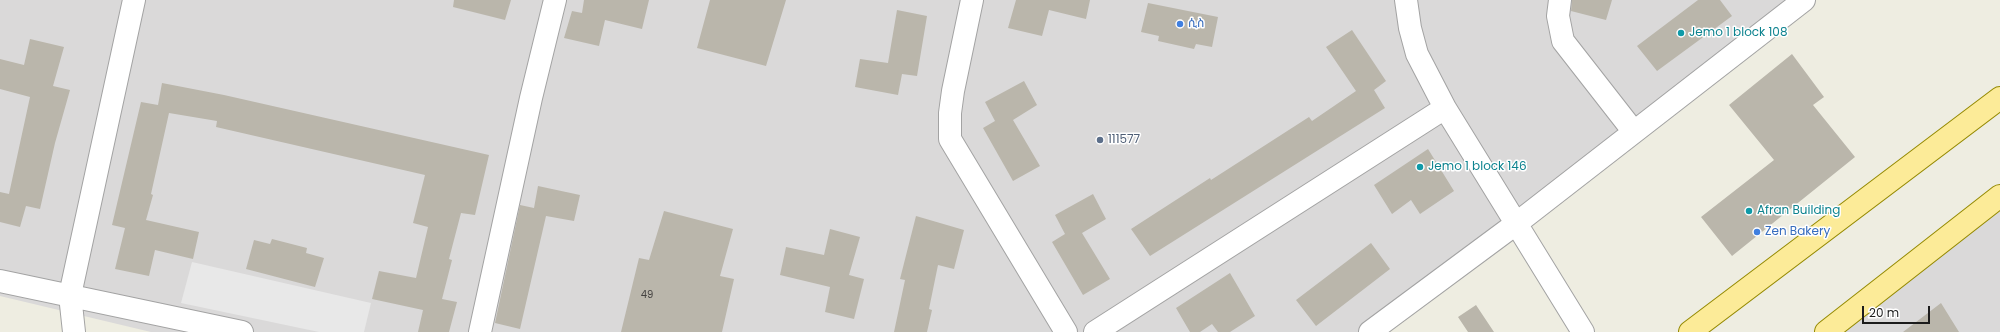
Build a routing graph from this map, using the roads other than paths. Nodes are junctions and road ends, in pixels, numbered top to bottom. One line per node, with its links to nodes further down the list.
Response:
1 (134, 0): 13 (street)
2 (555, 0): 16 (street)
3 (972, 0): 17 (street)
4 (1560, 0): 9 (street)
5 (1804, 0): 9 (street)
6 (1401, 1): 8 (street)
7 (2000, 98): 21 (main road)
8 (1445, 108): 11 (street); 18 (street)
9 (1634, 132): 11 (street)
10 (2000, 196): 22 (main road)
11 (1517, 223): 19 (street); 20 (street)
12 (0, 281): 13 (street)
13 (70, 295): 14 (street); 15 (street)
14 (74, 332)
15 (242, 332)
16 (480, 332)
17 (1066, 332)
18 (1095, 332)
19 (1370, 332)
20 (1583, 332)
21 (1690, 332)
22 (1826, 332)

